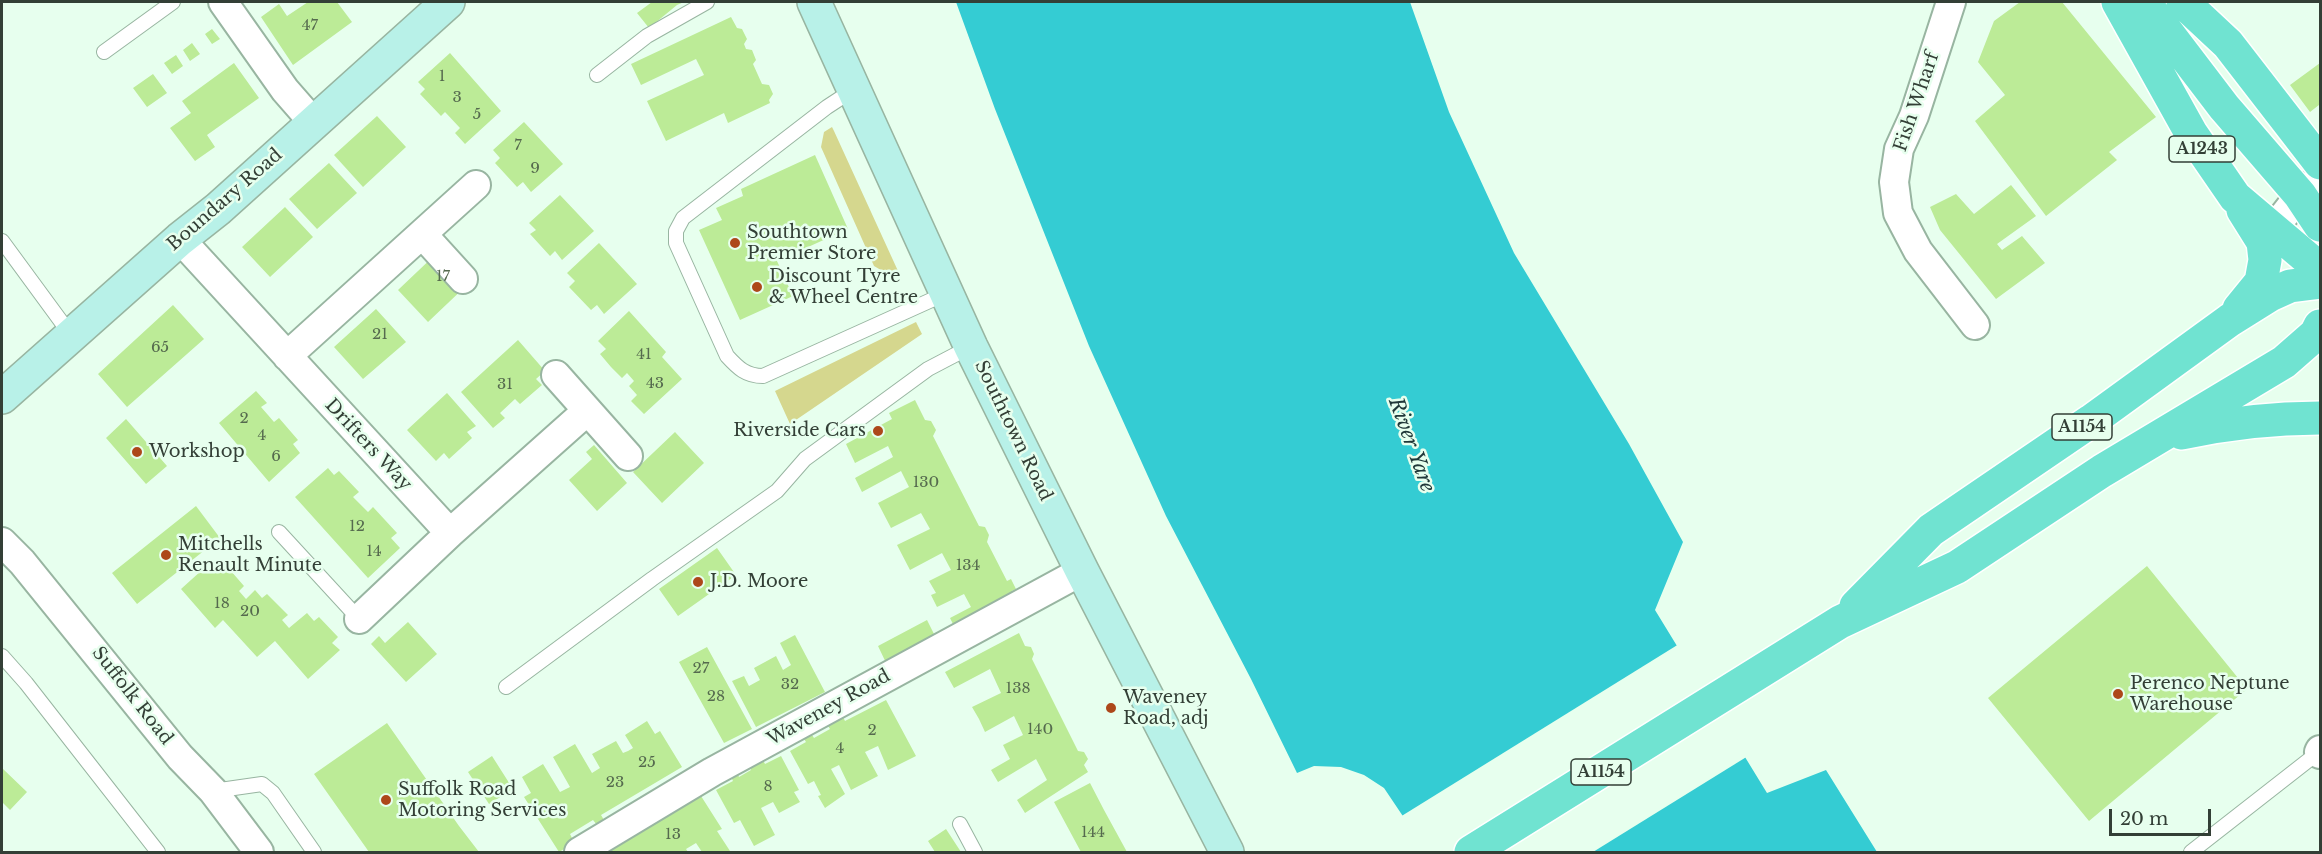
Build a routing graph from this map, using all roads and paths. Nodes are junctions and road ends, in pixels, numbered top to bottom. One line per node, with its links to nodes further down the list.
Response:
1 (173, 2): 10 (lane)
2 (223, 2): 13 (street)
3 (448, 2): 13 (street, Boundary Road)
4 (707, 2): 11 (lane)
5 (814, 2): 12 (street, Southtown Road)
6 (1950, 2): 27 (street, Fish Wharf)
7 (2118, 2): 19 (main road, A1243)
8 (2144, 2): 16 (main road, A1243)
9 (2183, 2): 14 (main road)
10 (104, 52)
11 (597, 75)
12 (854, 89): 25 (street, Southtown Road); 25 (lane)
13 (313, 122): 20 (street, Boundary Road)
14 (2320, 163)
15 (476, 185): 18 (street)
16 (2310, 187): 17 (main road, A1243); 19 (street)
17 (2320, 225)
18 (423, 235): 23 (street); 31 (street)
19 (2269, 236): 22 (main road); 26 (main road, A1154)
20 (180, 239): 29 (street, Boundary Road); 31 (street, Drifters Way)
21 (2, 241): 29 (lane)
22 (2320, 269)
23 (464, 279)
24 (2320, 282): 26 (main road, A1154)
25 (947, 293): 30 (street, Southtown Road)
26 (2230, 320): 43 (main road, A1154)
27 (1975, 324)
28 (2320, 326): 36 (main road, A1154)
29 (71, 335): 33 (street, Boundary Road)
30 (971, 347): 41 (street, Southtown Road); 45 (lane)
31 (287, 357): 39 (street, Drifters Way)
32 (556, 375): 34 (street)
33 (2, 397)
34 (587, 411): 37 (street); 39 (street)
35 (2320, 418): 36 (main road, A1154)
36 (2160, 437): 43 (main road, A1154)
37 (628, 456)
38 (279, 532): 42 (lane)
39 (450, 533): 42 (street)
40 (2, 542): 47 (street, Suffolk Road)
41 (1082, 571): 49 (street, Southtown Road); 53 (street, Waveney Road)
42 (359, 619)
43 (1840, 622): 55 (main road, A1154)
44 (2, 656): 50 (lane)
45 (506, 687)
46 (2320, 752): 56 (lane)
47 (213, 791): 51 (street, Suffolk Road); 52 (lane)
48 (960, 824): 54 (lane)
49 (1221, 850)
50 (158, 852)
51 (259, 852)
52 (314, 852)
53 (579, 852)
54 (975, 852)
55 (1471, 852)
56 (2191, 852)

